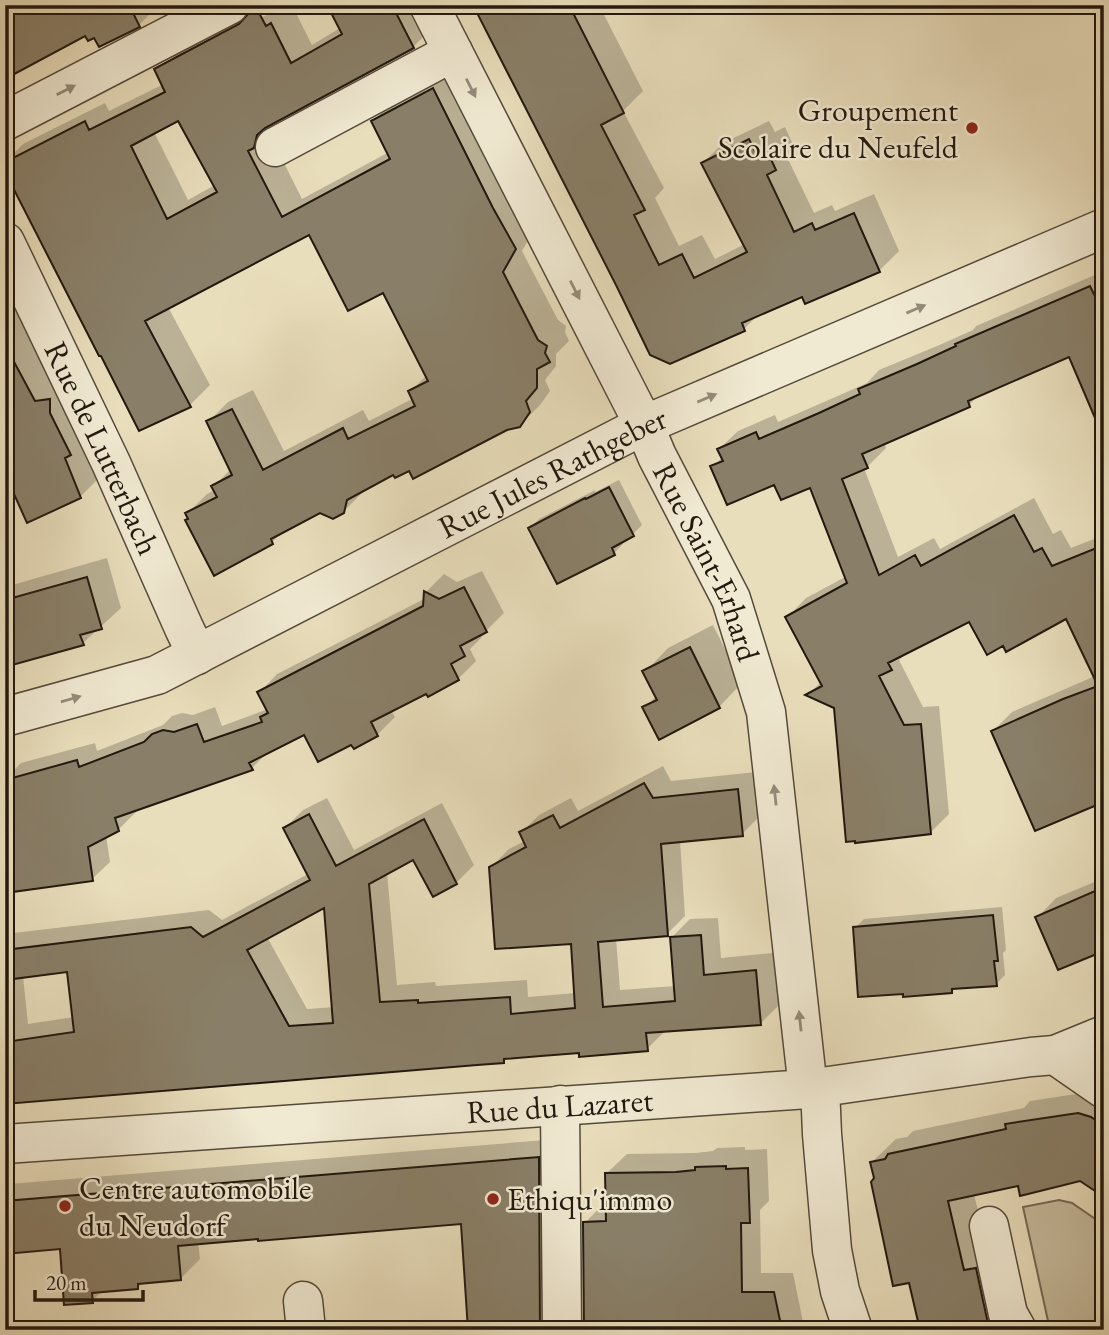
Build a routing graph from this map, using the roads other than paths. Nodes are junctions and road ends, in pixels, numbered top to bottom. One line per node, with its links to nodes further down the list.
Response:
1 (429, 5): 3 (street, Rue Saint-Erhard)
2 (207, 10): 4 (street, one-way to 2)
3 (453, 52): 5 (street); 8 (street, Rue Saint-Erhard, one-way to 8)
4 (5, 121)
5 (275, 147)
6 (1104, 228): 8 (street, Rue Jules Rathgeber, one-way to 6)
7 (5, 242): 9 (street, Rue de Lutterbach)
8 (644, 425): 9 (street, Rue Jules Rathgeber); 13 (street, Rue Saint-Erhard, one-way to 8)
9 (197, 655): 10 (street, Rue Jules Rathgeber, one-way to 9)
10 (5, 717)
11 (1104, 1035): 12 (street, Rue du Lazaret)
12 (1055, 1055): 13 (street, Rue du Lazaret); 14 (street)
13 (814, 1088): 15 (street, Rue du Lazaret); 19 (street, Rue Saint-Erhard)
14 (1104, 1088)
15 (560, 1105): 16 (street, Rue du Lazaret); 18 (street)
16 (5, 1144)
17 (989, 1226): 20 (street)
18 (562, 1330)
19 (853, 1330)
20 (1017, 1330)

